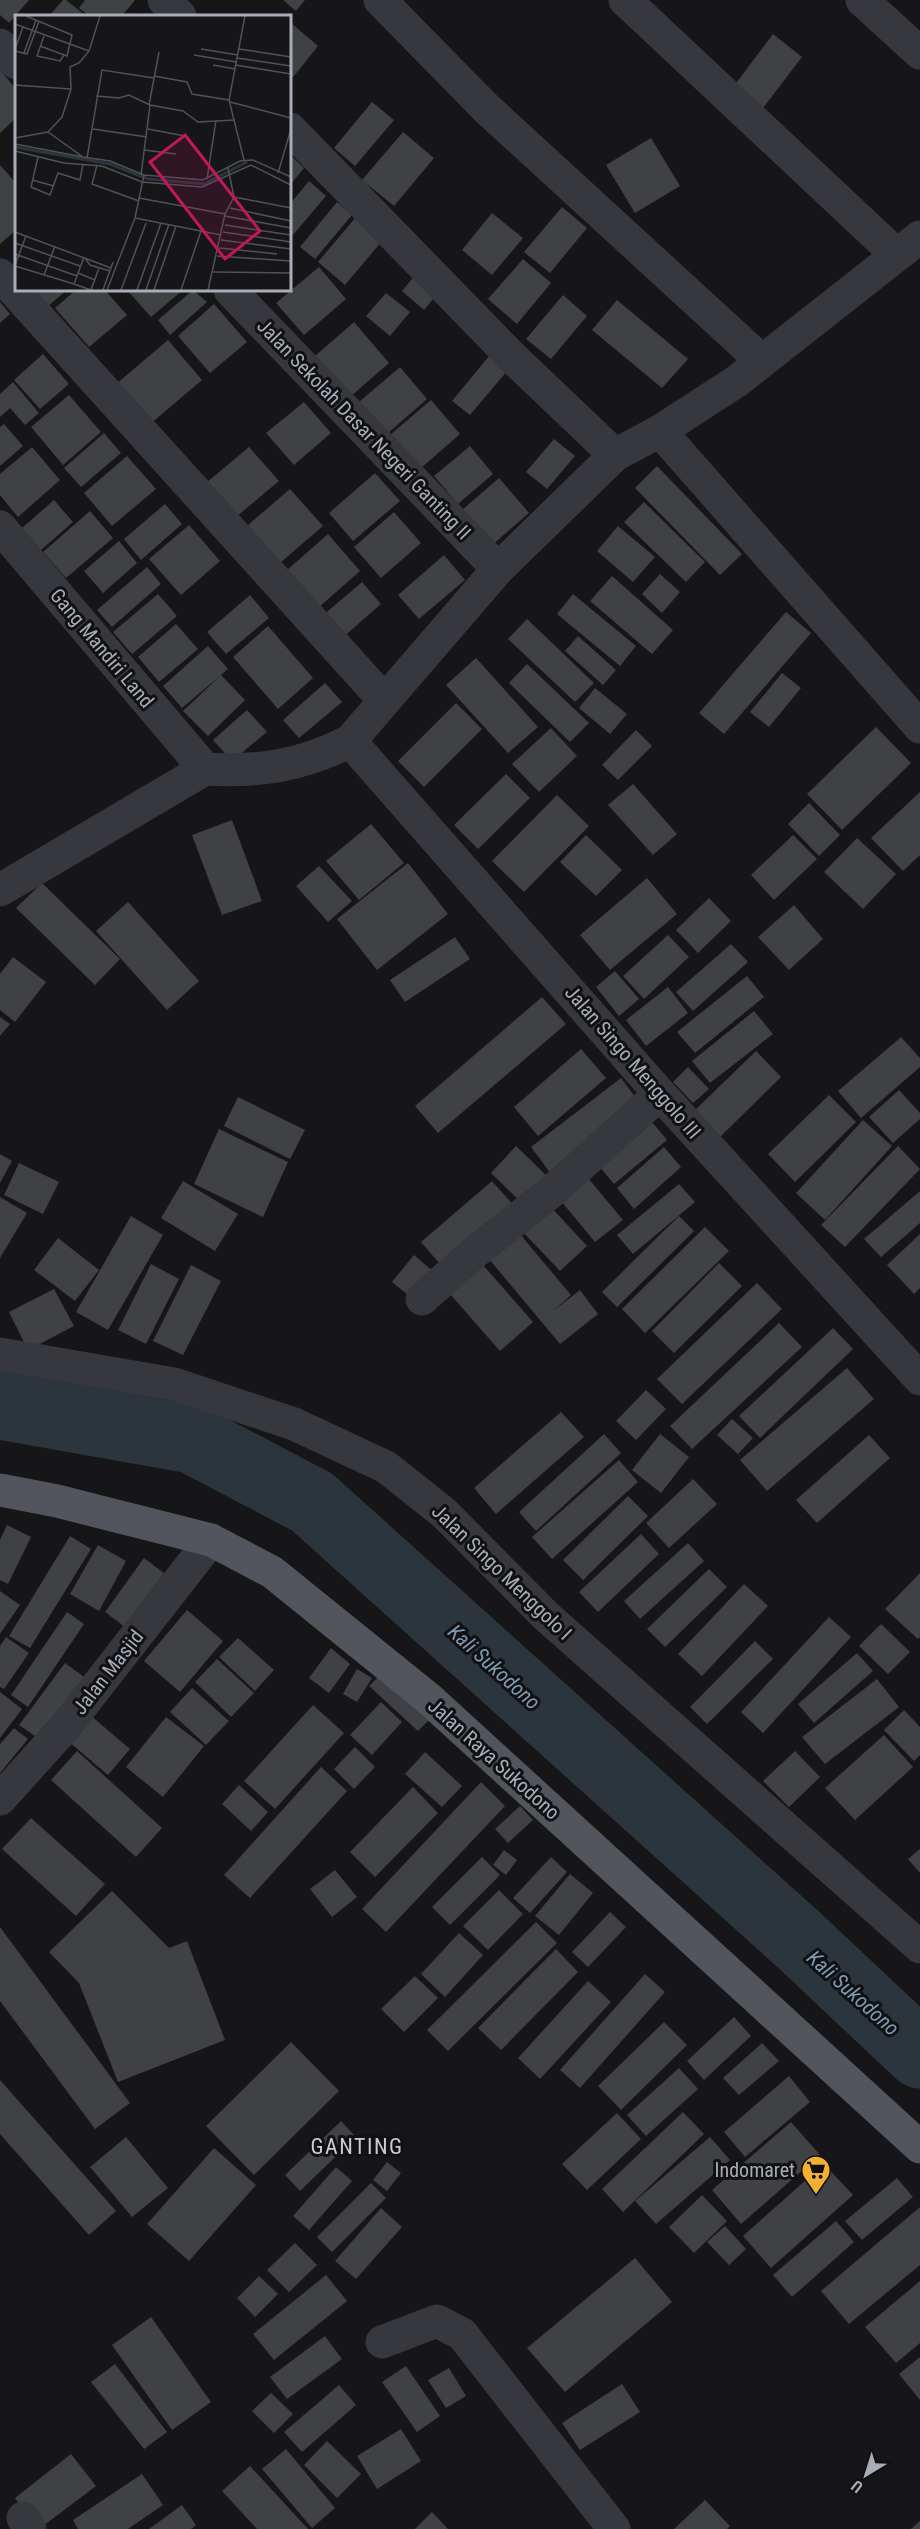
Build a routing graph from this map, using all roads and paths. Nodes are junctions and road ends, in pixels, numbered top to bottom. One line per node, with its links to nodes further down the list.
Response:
1 (164, 0): 5 (street)
2 (380, 0): 13 (street)
3 (625, 0): 10 (street)
4 (862, 0): 7 (street)
5 (179, 15)
6 (0, 45): 8 (street)
7 (920, 53)
8 (15, 62)
9 (291, 130): 15 (street)
10 (909, 246): 13 (street)
11 (0, 275): 18 (street)
12 (231, 291): 17 (street, Jalan Sekolah Dasar Negeri Ganting II)
13 (762, 361): 14 (street)
14 (660, 431): 15 (street); 19 (street)
15 (615, 455): 17 (street)
16 (0, 527): 21 (street, Gang Mandiri Land)
17 (498, 569): 18 (street)
18 (384, 700): 20 (street)
19 (920, 727)
20 (350, 741): 21 (street); 23 (street, Jalan Singo Menggolo III)
21 (205, 769): 22 (street)
22 (0, 890)
23 (660, 1094): 24 (street); 26 (street, Jalan Singo Menggolo III)
24 (422, 1299)
25 (0, 1354): 30 (street, Jalan Singo Menggolo I)
26 (920, 1379)
27 (0, 1490): 28 (main road, Jalan Raya Sukodono)
28 (211, 1540): 29 (street, Jalan Masjid); 31 (main road, Jalan Raya Sukodono)
29 (0, 1799)
30 (920, 1947)
31 (920, 2147)
32 (382, 2342): 33 (street)
33 (614, 2529)

